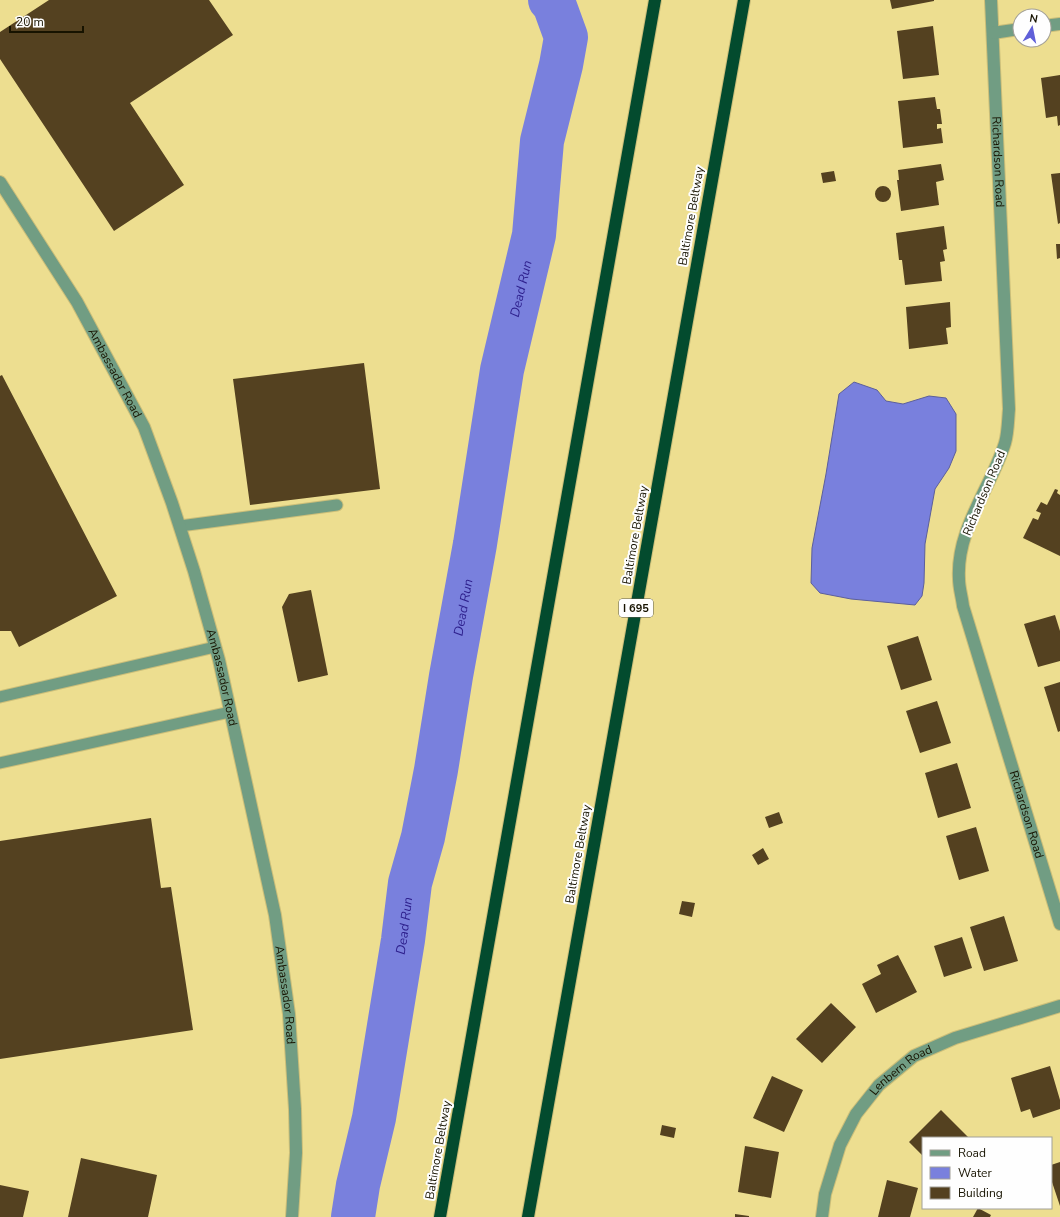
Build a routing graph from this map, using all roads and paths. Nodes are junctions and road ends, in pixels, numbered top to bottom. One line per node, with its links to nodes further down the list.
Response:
1 (655, 0): 16 (highway, Baltimore Beltway)
2 (744, 0): 17 (highway, Baltimore Beltway / I 695)
3 (992, 0): 5 (street, Richardson Road)
4 (1012, 30): 5 (street)
5 (993, 33): 13 (street, Richardson Road)
6 (0, 182): 8 (street, Ambassador Road)
7 (337, 505): 8 (lane)
8 (180, 526): 9 (street, Ambassador Road)
9 (215, 647): 10 (lane); 11 (street, Ambassador Road)
10 (0, 697)
11 (230, 712): 12 (lane); 15 (street, Ambassador Road)
12 (0, 763)
13 (1060, 924)
14 (1060, 1006): 18 (street, Lenbern Road)
15 (292, 1217)
16 (440, 1217)
17 (528, 1217)
18 (822, 1217)

